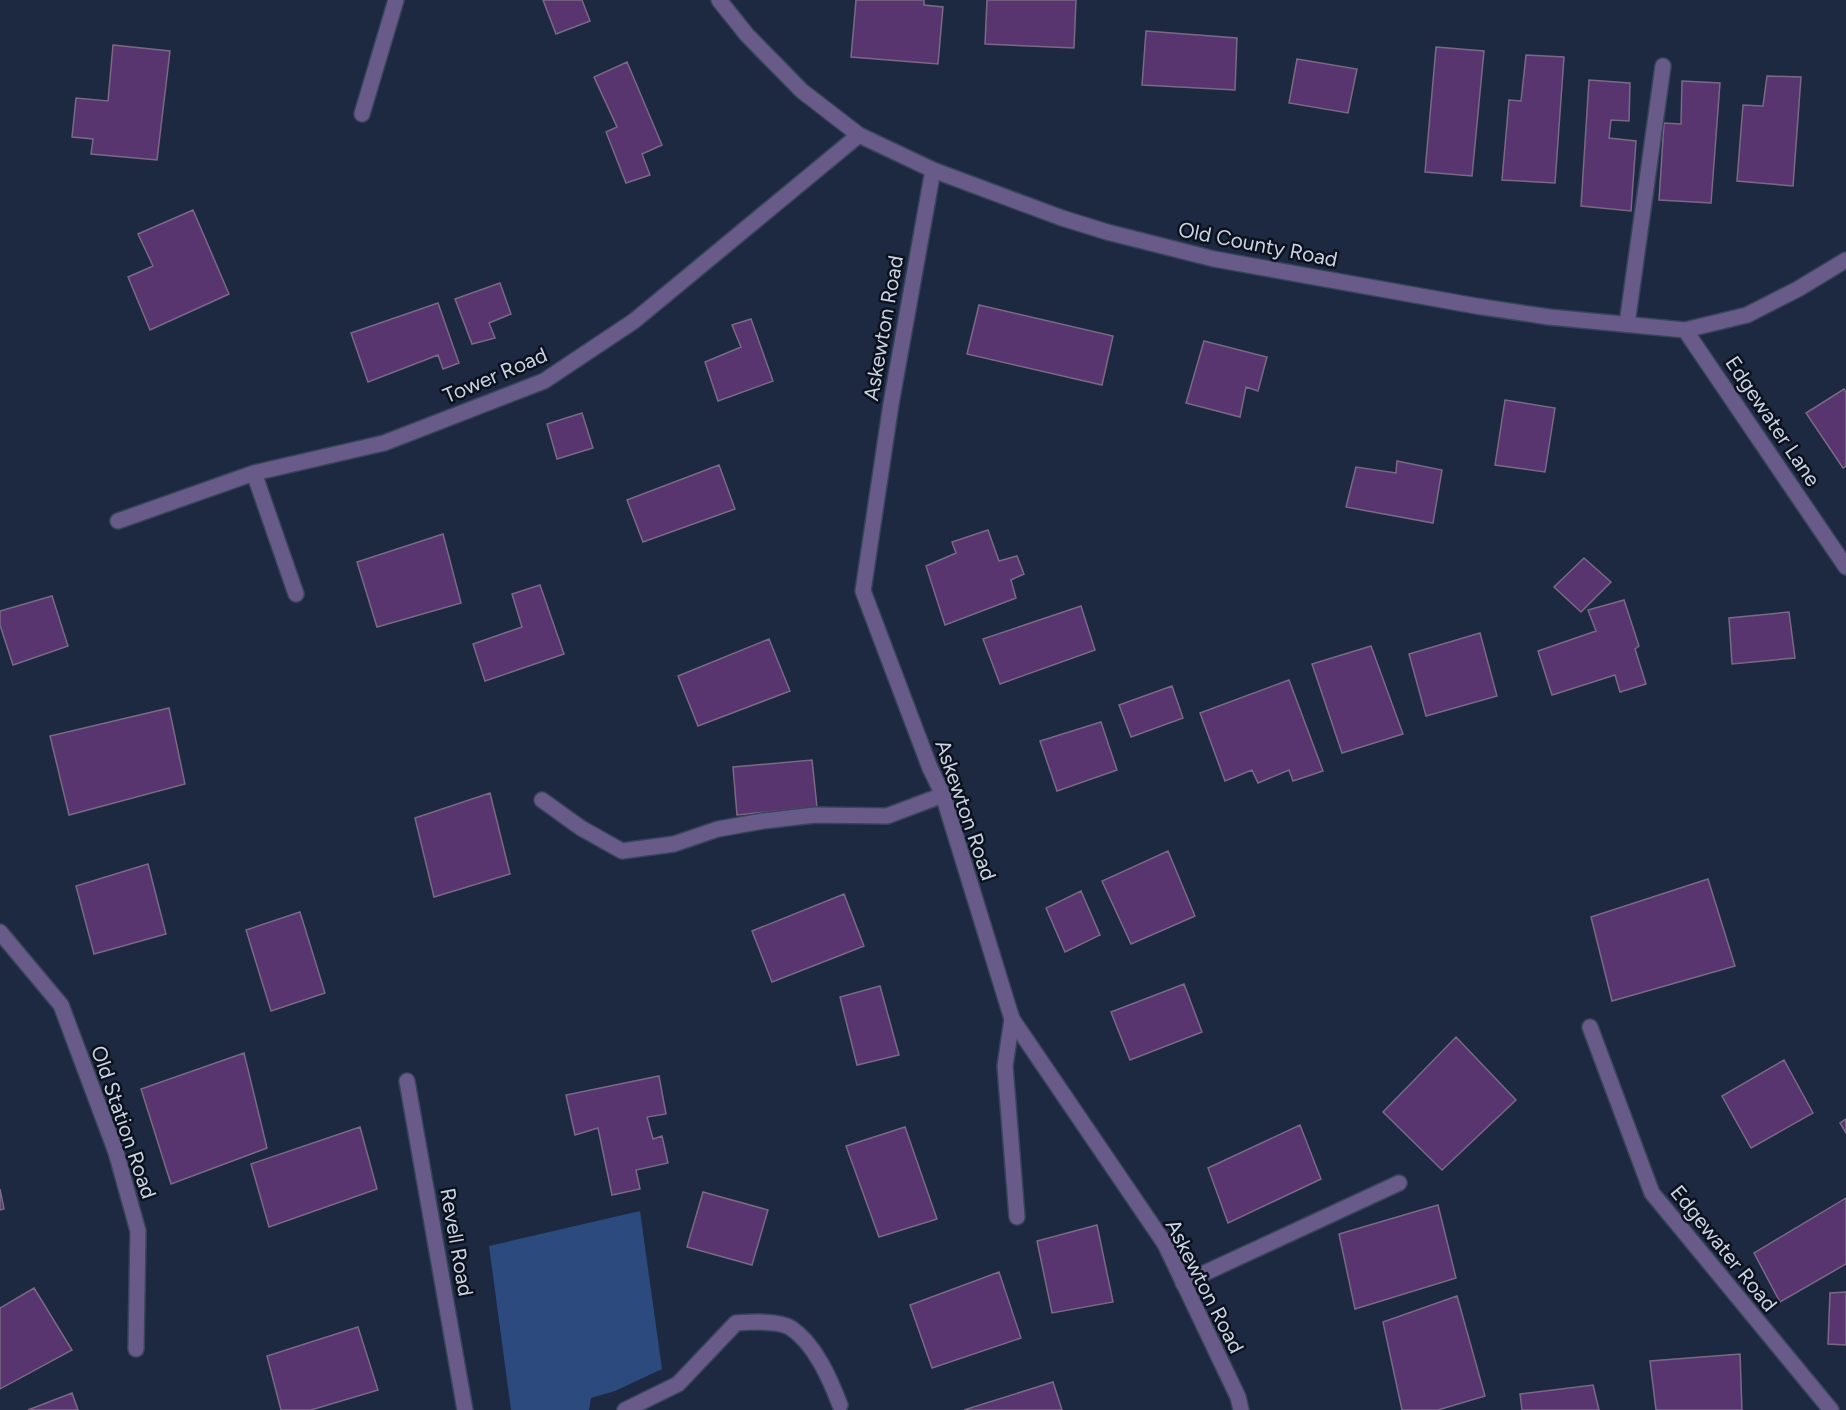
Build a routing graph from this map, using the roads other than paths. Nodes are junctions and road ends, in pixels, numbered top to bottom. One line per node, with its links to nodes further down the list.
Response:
1 (396, 0): 4 (street)
2 (719, 0): 5 (street, Old County Road)
3 (1663, 66): 8 (street)
4 (362, 114)
5 (859, 135): 6 (street, Old County Road); 10 (street, Tower Road)
6 (933, 170): 8 (street, Old County Road); 14 (street, Askewton Road)
7 (1846, 260): 9 (street, Old County Road)
8 (1628, 324): 9 (street, Old County Road)
9 (1685, 330): 12 (street, Edgewater Lane)
10 (254, 473): 11 (street, Tower Road); 13 (street)
11 (118, 521)
12 (1844, 558)
13 (296, 594)
14 (943, 795): 15 (street); 17 (street, Askewton Road)
15 (542, 800)
16 (0, 932): 23 (street, Old Station Road)
17 (1012, 1018): 21 (street); 22 (street, Askewton Road)
18 (1590, 1027): 28 (street, Edgewater Road)
19 (407, 1081): 25 (street, Revell Road)
20 (1399, 1183): 22 (street)
21 (1017, 1217)
22 (1183, 1283): 27 (street, Askewton Road)
23 (136, 1348)
24 (840, 1405): 26 (street)
25 (465, 1410)
26 (625, 1410)
27 (1241, 1410)
28 (1831, 1410)

